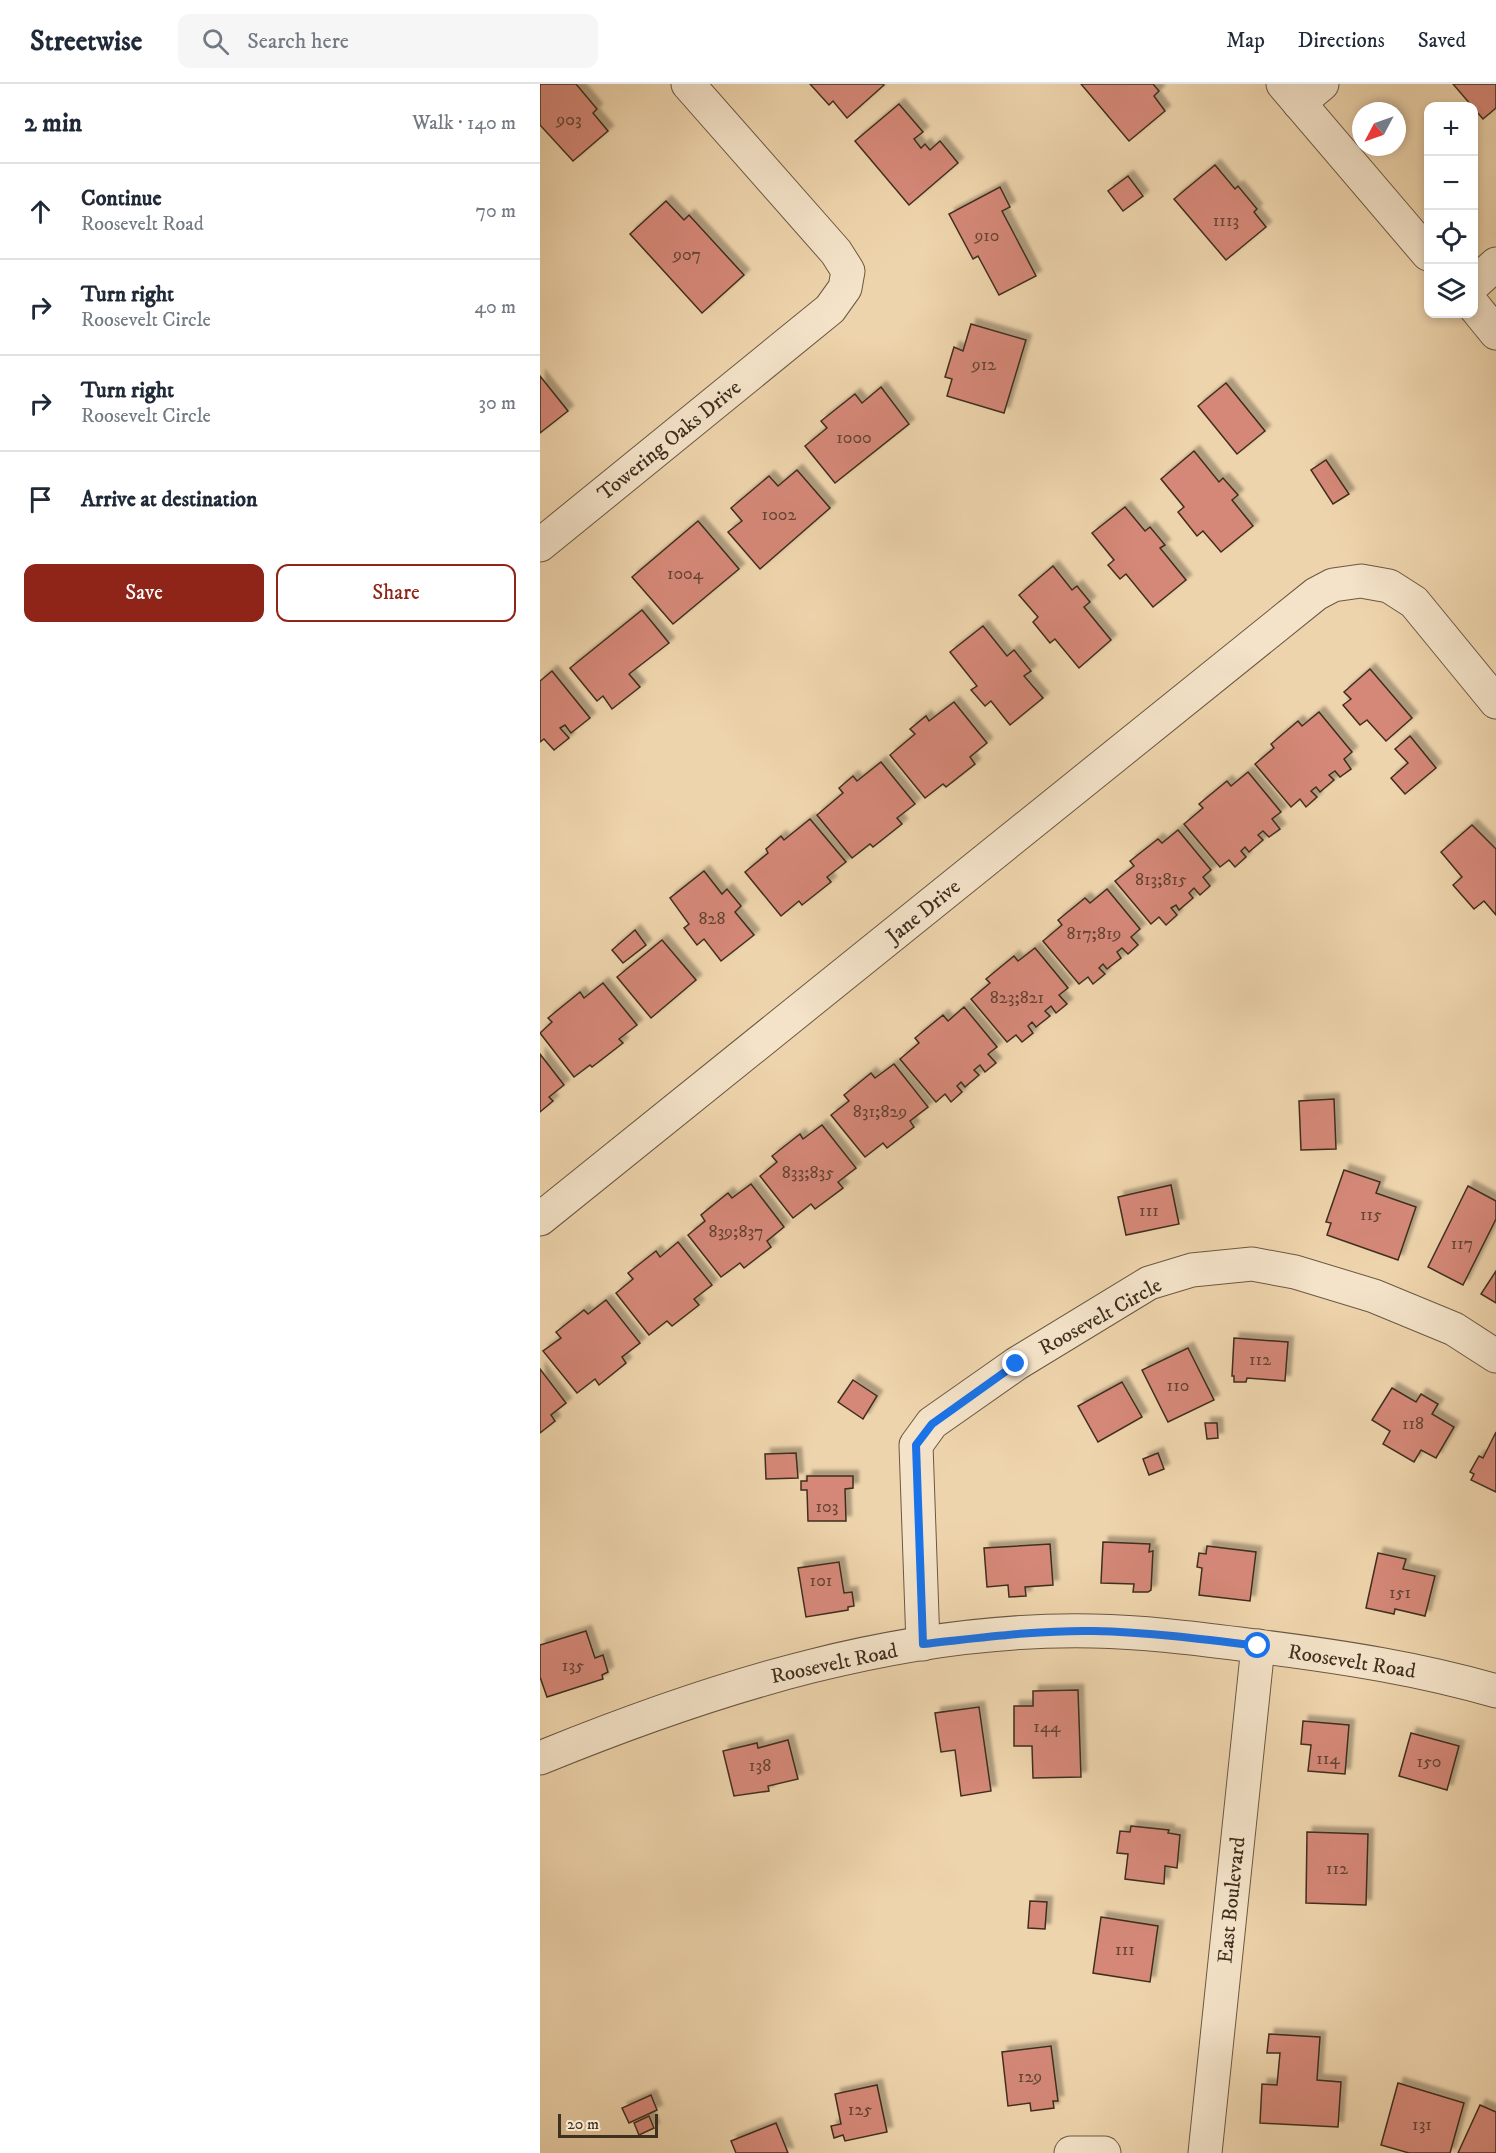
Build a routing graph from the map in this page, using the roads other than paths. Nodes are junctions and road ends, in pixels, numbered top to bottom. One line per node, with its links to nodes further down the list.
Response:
1 (688, 84): 8 (street, Towering Oaks Drive)
2 (1301, 90): 3 (street)
3 (1424, 249)
4 (1496, 264): 5 (street)
5 (1478, 280)
6 (1478, 312): 7 (street)
7 (1496, 333)
8 (540, 545)
9 (1496, 702): 10 (street, Jane Drive)
10 (540, 1219)
11 (1496, 1356): 12 (street, Roosevelt Circle)
12 (923, 1644): 13 (street, Roosevelt Road); 15 (street, Roosevelt Road)
13 (1258, 1646): 14 (street, Roosevelt Road); 18 (street, East Boulevard)
14 (1496, 1691)
15 (540, 1758)
16 (1071, 2153): 17 (street)
17 (1104, 2153)
18 (1205, 2153)

